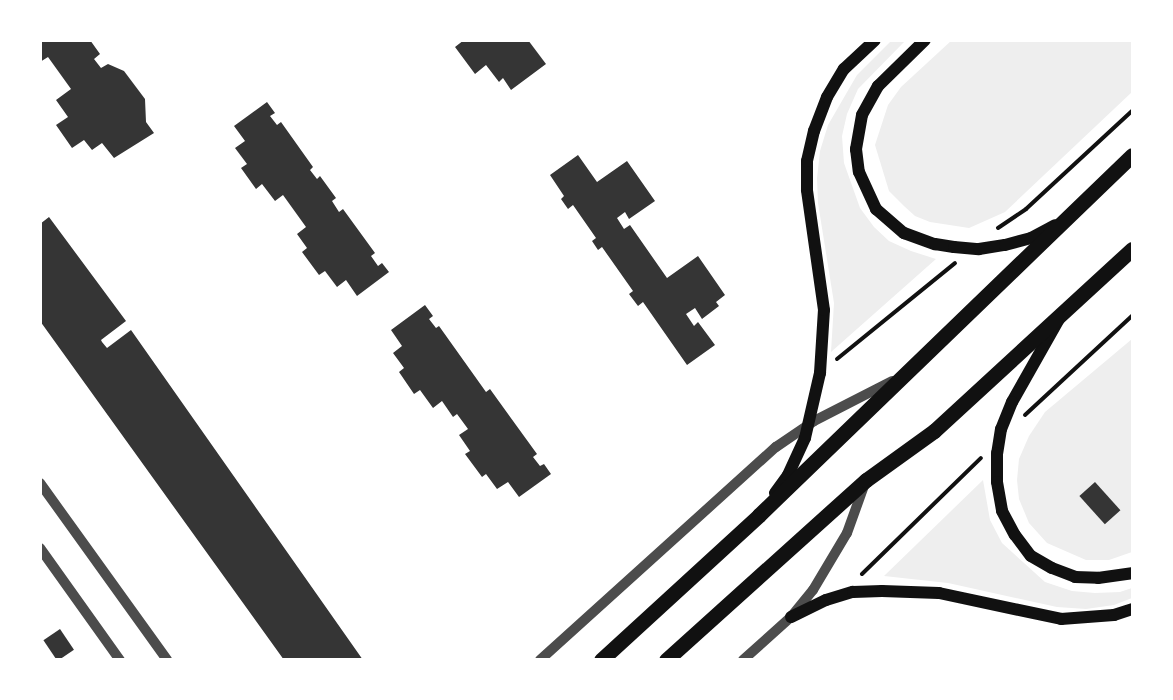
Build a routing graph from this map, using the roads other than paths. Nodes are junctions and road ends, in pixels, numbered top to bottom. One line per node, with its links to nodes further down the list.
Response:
1 (875, 40): 8 (main road)
2 (925, 40): 4 (main road)
3 (1132, 155): 4 (main road)
4 (1062, 222): 7 (main road)
5 (1132, 249): 6 (main road)
6 (1064, 311): 9 (main road); 13 (main road)
7 (905, 374): 8 (street); 11 (main road)
8 (809, 425): 11 (main road); 18 (street)
9 (866, 480): 15 (street); 20 (main road)
10 (40, 483): 17 (street)
11 (759, 515): 19 (main road)
12 (40, 548): 16 (street)
13 (1132, 573)
14 (1132, 609): 15 (main road)
15 (791, 617): 21 (street)
16 (120, 660)
17 (167, 660)
18 (540, 660)
19 (601, 660)
20 (666, 660)
21 (743, 660)

